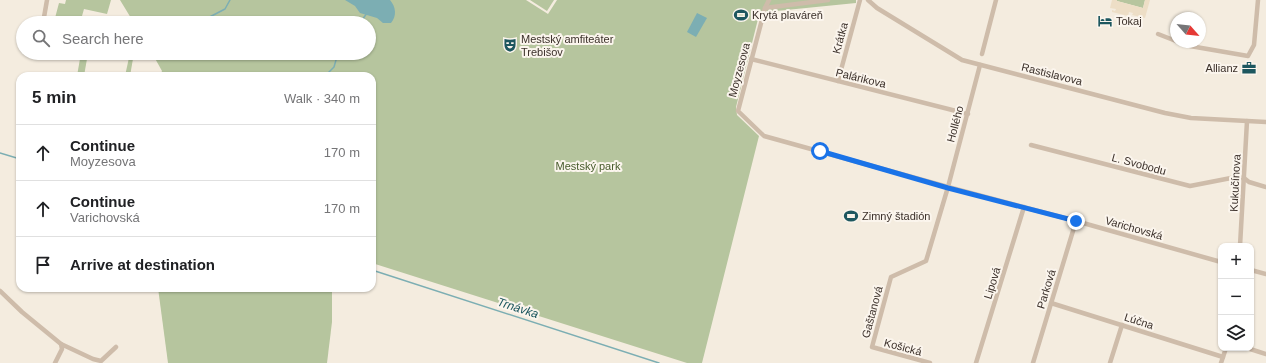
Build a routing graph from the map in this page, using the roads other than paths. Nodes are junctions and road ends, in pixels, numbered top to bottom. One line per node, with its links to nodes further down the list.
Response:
1 (47, 0): 9 (street)
2 (769, 0): 8 (street, Moyzesova)
3 (828, 0): 8 (street)
4 (860, 0): 16 (street, Krátka)
5 (868, 0): 15 (street, Rastislavova)
6 (996, 0): 13 (street)
7 (1258, 0): 12 (street)
8 (765, 8): 14 (street, Moyzesova)
9 (44, 16)
10 (1158, 34): 11 (street)
11 (1170, 39)
12 (1202, 48)
13 (982, 54)
14 (751, 59): 16 (street, Palárikova); 23 (street, Moyzesova)
15 (980, 65): 17 (street, Hollého); 18 (street, Rastislavova)
16 (838, 81): 17 (street, Palárikova)
17 (968, 114): 23 (street, Hollého)
18 (1247, 121): 19 (street, Rastislavova); 21 (street, Kukučínova)
19 (1266, 122)
20 (1031, 145): 21 (street, L. Svobodu)
21 (1244, 178): 22 (street); 26 (street, Kukučínova)
22 (1266, 186)
23 (948, 188): 24 (street, Varichovská); 35 (street, Gaštanová)
24 (1024, 207): 25 (street, Varichovská); 42 (street, Lipová)
25 (1076, 221): 27 (street, Varichovská); 31 (street, Parková)
26 (1240, 243)
27 (1218, 261)
28 (1254, 271): 29 (street)
29 (1266, 274)
30 (0, 291): 33 (street)
31 (1051, 303): 32 (street, Lúčna); 43 (street, Parková)
32 (1122, 325): 39 (street, Lúčna); 44 (street)
33 (61, 344): 34 (street); 40 (street)
34 (116, 347)
35 (872, 347): 41 (street, Košická)
36 (1254, 350): 38 (street)
37 (1225, 351): 39 (street)
38 (1266, 354)
39 (1223, 357): 45 (street)
40 (55, 363)
41 (930, 363)
42 (976, 363)
43 (1033, 363)
44 (1110, 363)
45 (1221, 363)

